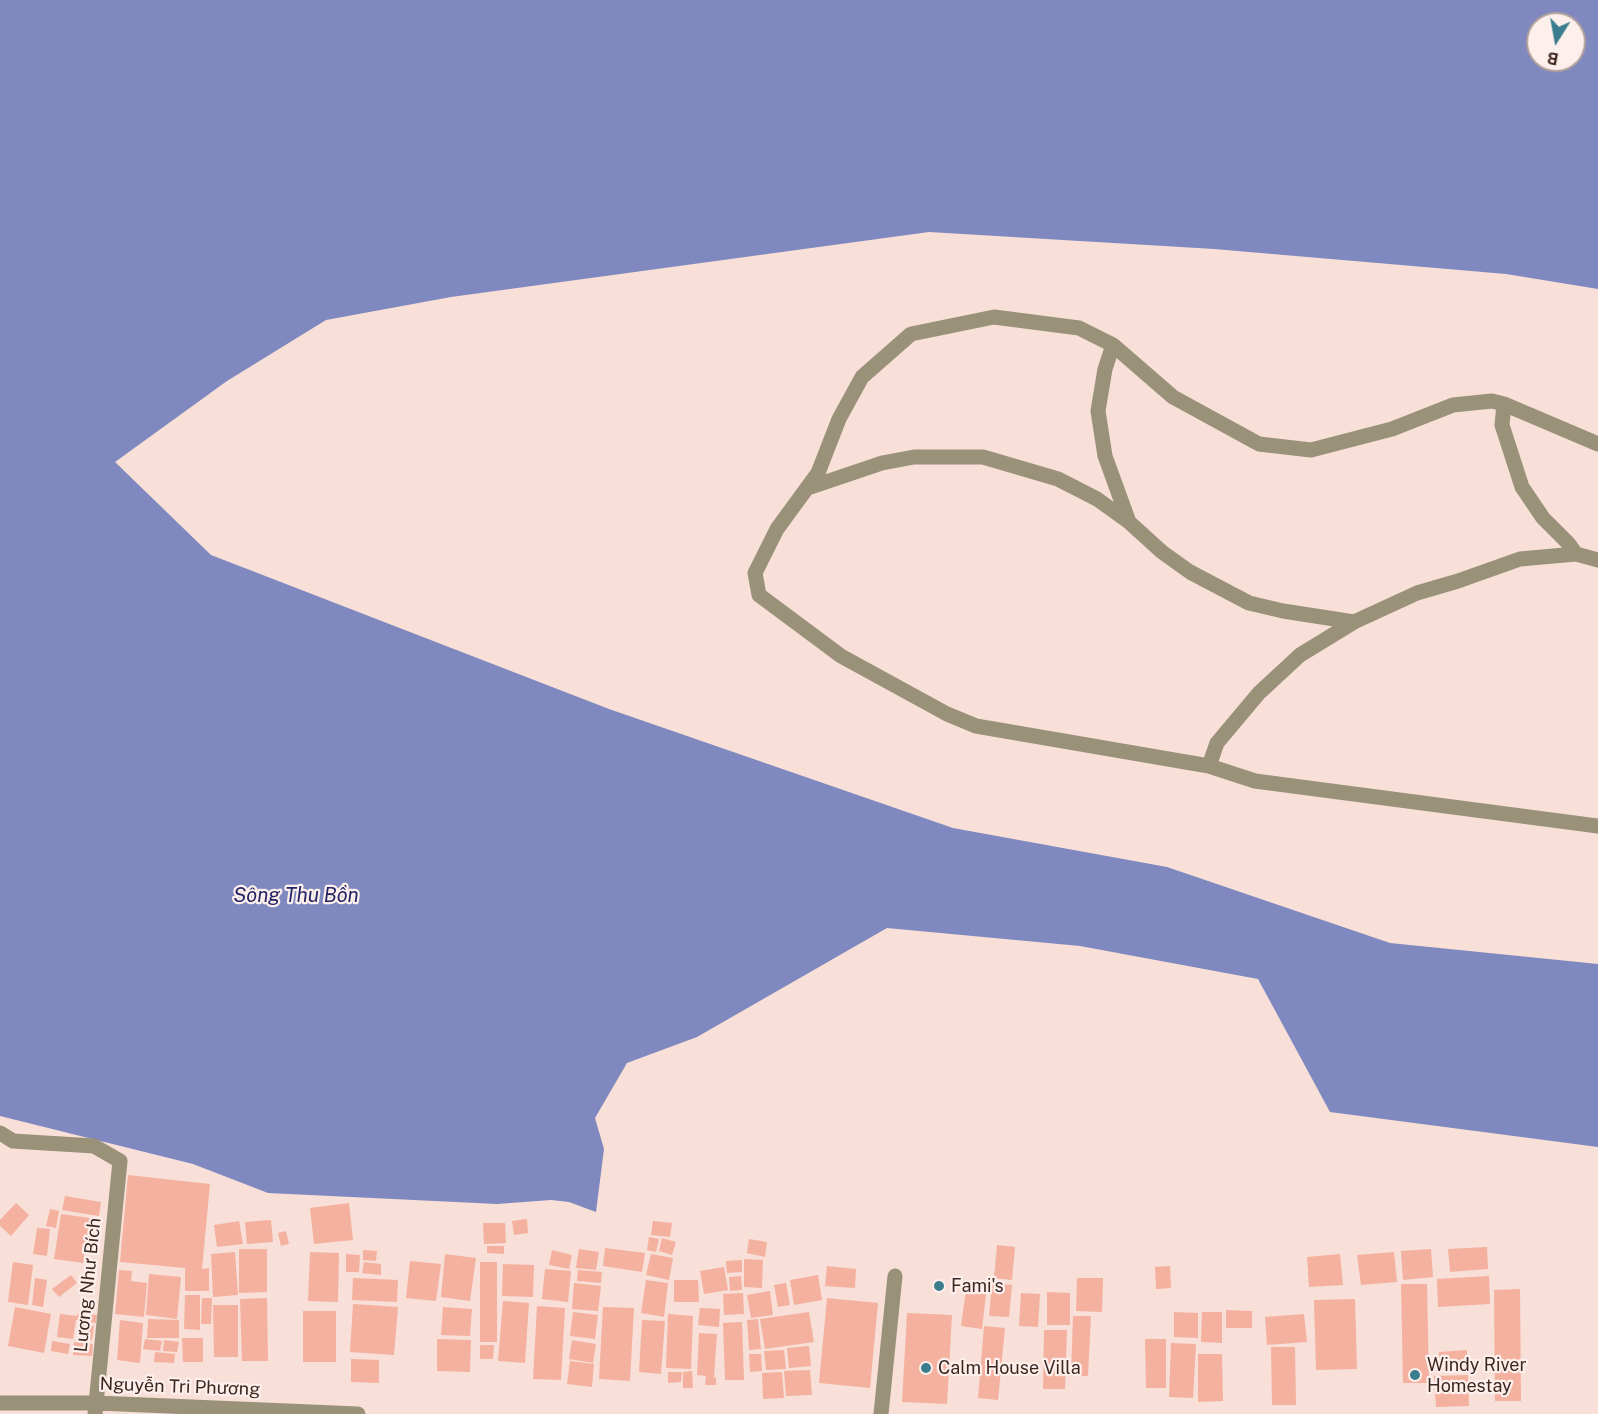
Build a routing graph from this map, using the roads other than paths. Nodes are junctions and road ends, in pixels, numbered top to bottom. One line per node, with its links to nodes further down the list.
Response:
1 (1113, 345): 2 (street); 4 (street); 5 (street)
2 (1504, 404): 3 (street); 6 (street)
3 (1598, 444)
4 (807, 489): 5 (street); 9 (street)
5 (1129, 522): 8 (street)
6 (1575, 554): 7 (street); 8 (street)
7 (1598, 560)
8 (1354, 622): 9 (street)
9 (1209, 766): 10 (street)
10 (1598, 826)
11 (0, 1133): 14 (street, Lương Như Bích)
12 (895, 1276): 16 (street)
13 (0, 1403): 14 (street, Nguyễn Tri Phương)
14 (96, 1408): 15 (street, Nguyễn Tri Phương)
15 (358, 1414)
16 (881, 1414)

